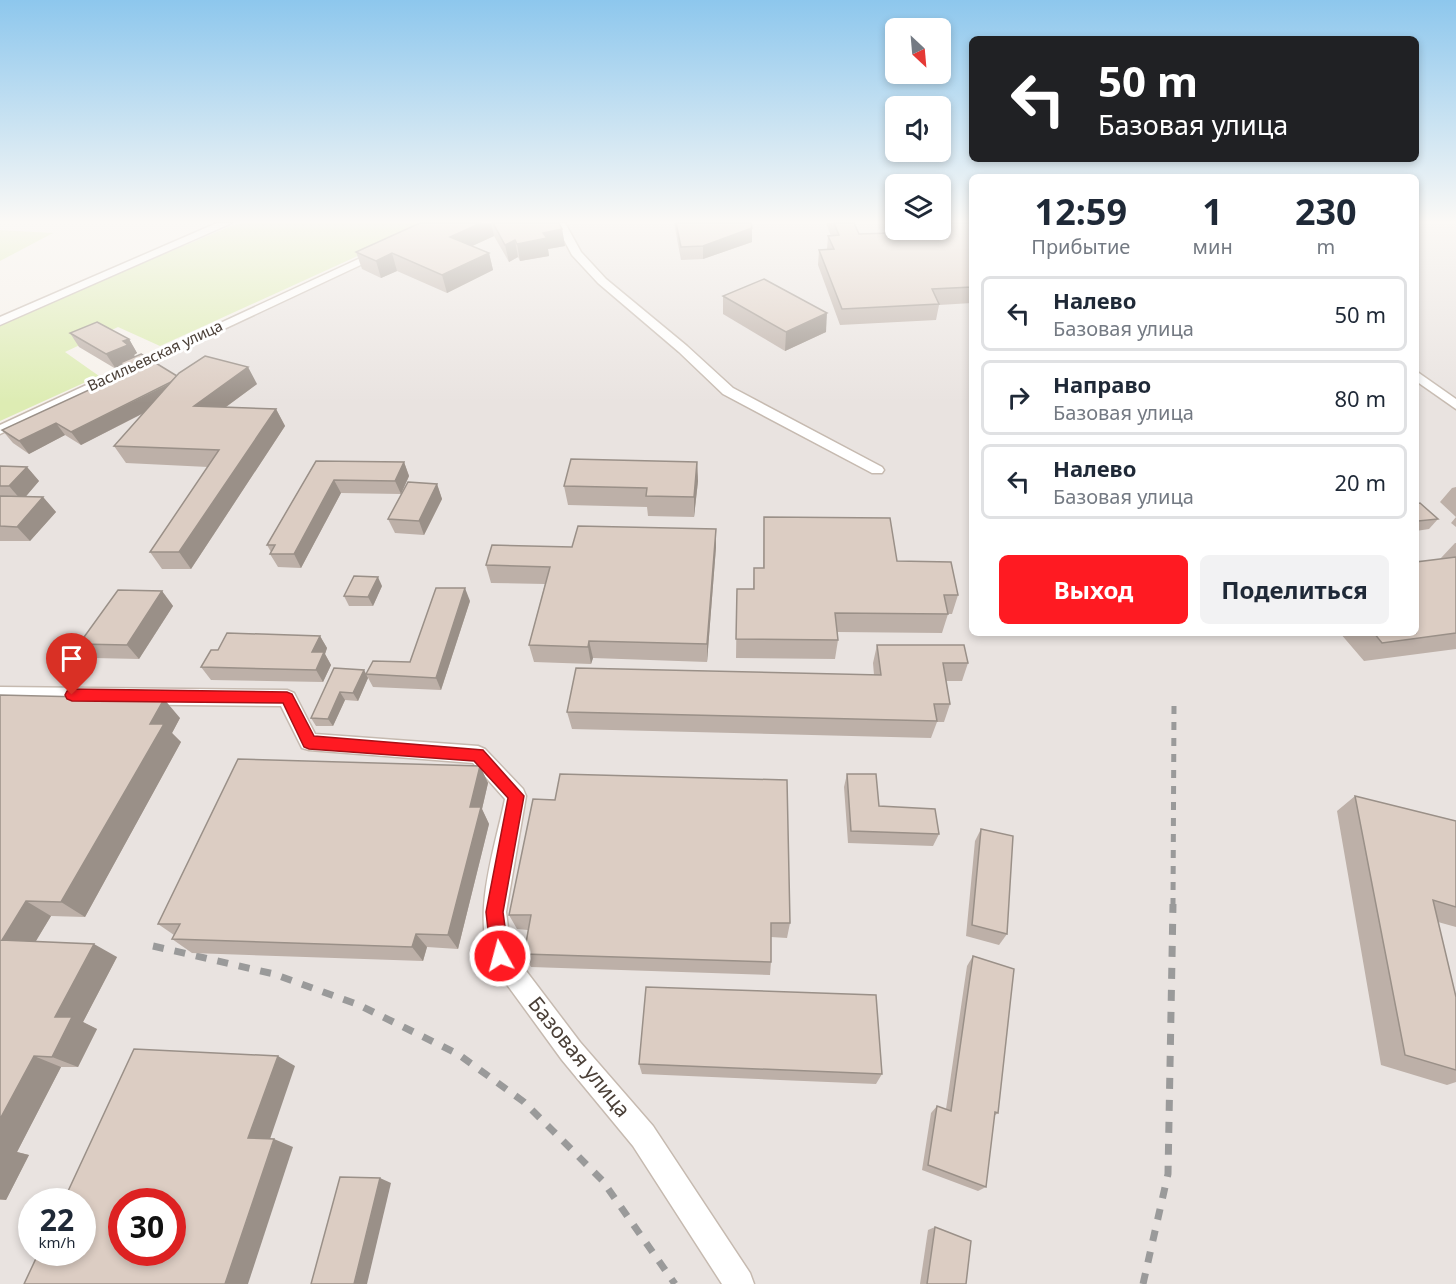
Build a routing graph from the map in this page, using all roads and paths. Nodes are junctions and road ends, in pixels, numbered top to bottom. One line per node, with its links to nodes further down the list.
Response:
1 (88, 283): 4 (street)
2 (314, 283): 7 (street, Васильевская улица)
3 (604, 283): 8 (street)
4 (0, 321)
5 (1419, 377): 6 (street)
6 (1456, 405)
7 (0, 430)
8 (878, 470)
9 (0, 694): 10 (street, Базовая улица)
10 (739, 1284)

